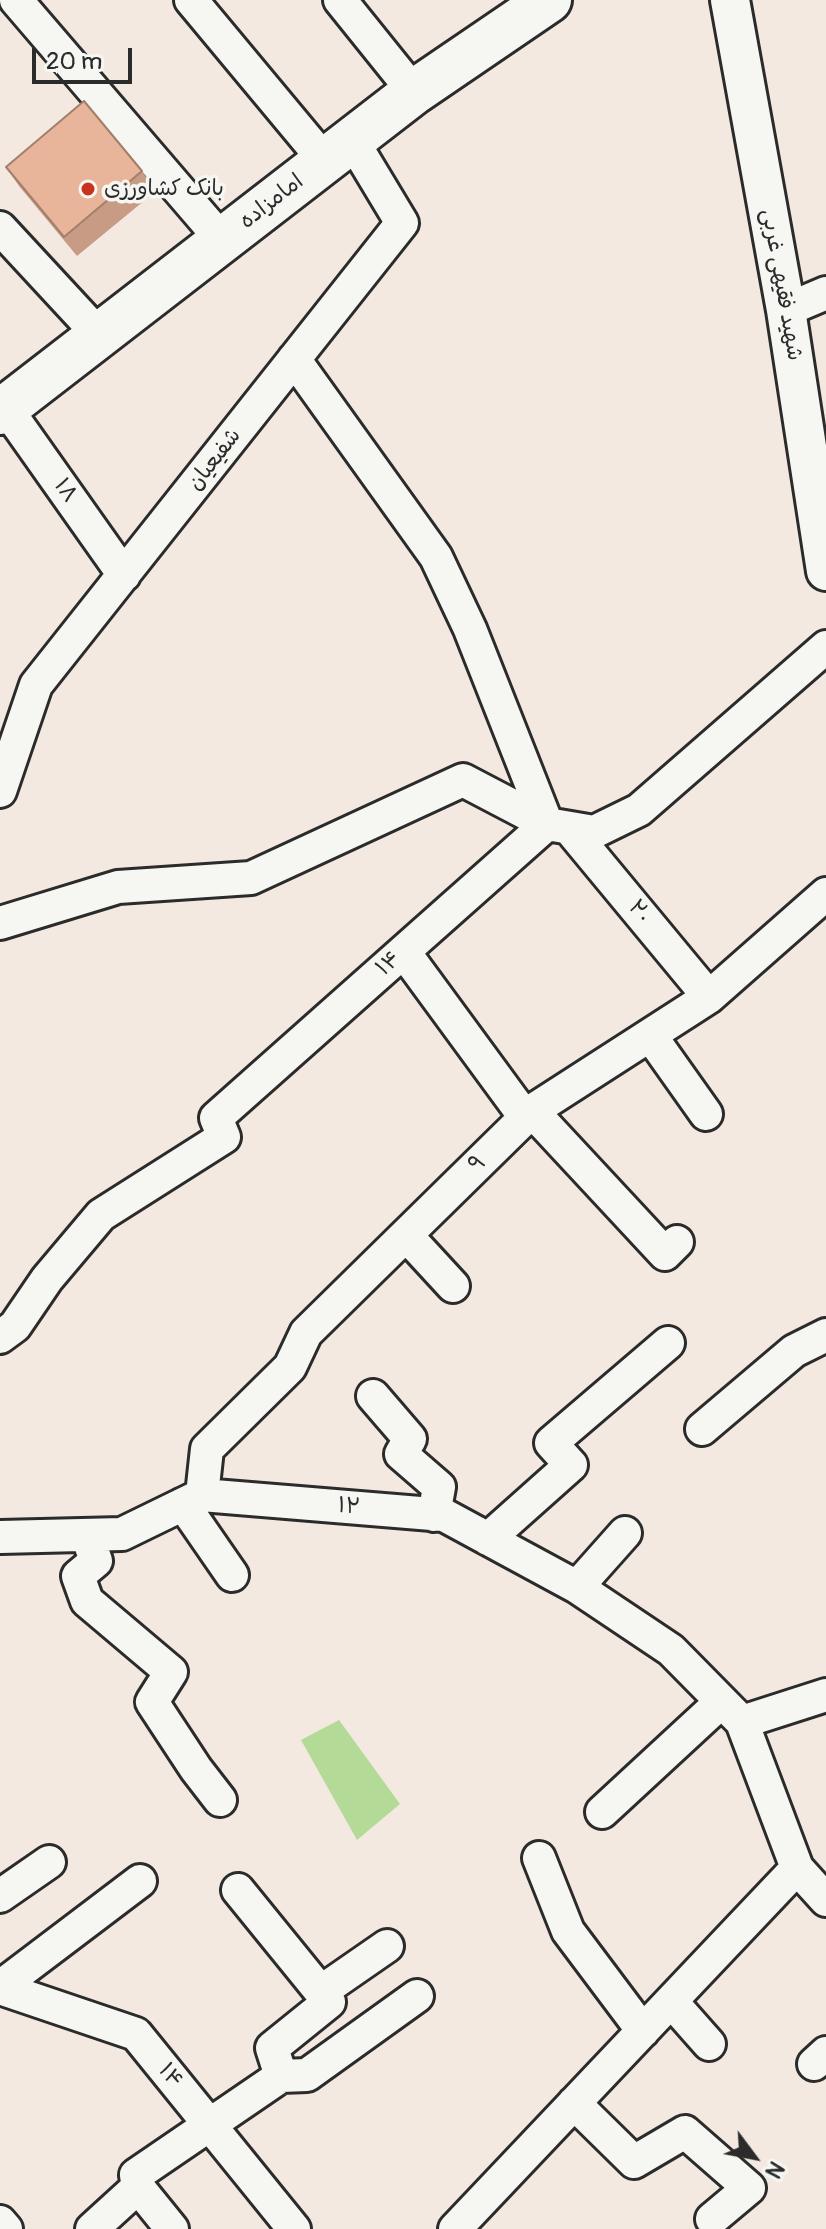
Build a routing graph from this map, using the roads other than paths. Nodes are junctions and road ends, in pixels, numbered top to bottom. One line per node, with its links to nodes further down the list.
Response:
1 (16, 0): 9 (street)
2 (191, 0): 7 (street)
3 (340, 0): 6 (street)
4 (549, 0): 6 (main road, امامزاده)
5 (730, 0): 11 (street, شهید فقیهی غربی)
6 (414, 92): 7 (main road, امامزاده)
7 (339, 150): 9 (main road, امامزاده); 13 (street, شفیعیان)
8 (0, 228): 12 (street)
9 (222, 240): 12 (main road, امامزاده)
10 (826, 293): 11 (street)
11 (786, 310): 15 (street, شهید فقیهی غربی)
12 (100, 336): 14 (main road, امامزاده)
13 (294, 359): 16 (street, شفیعیان); 19 (street)
14 (3, 410): 16 (street, ۱۸)
15 (825, 559)
16 (124, 575): 18 (street, شفیعیان)
17 (826, 647): 19 (street)
18 (0, 791)
19 (558, 826): 21 (street); 22 (street, ۱۴); 23 (street, ۲۰)
20 (826, 894): 23 (street, ۹)
21 (0, 923)
22 (404, 952): 25 (street); 31 (street, ۱۴)
23 (709, 997): 24 (street, ۹)
24 (650, 1035): 25 (street, ۹); 26 (street)
25 (529, 1114): 27 (street, ۹); 28 (street)
26 (706, 1114)
27 (406, 1235): 29 (street); 35 (street, ۹)
28 (677, 1242)
29 (453, 1286)
30 (826, 1335): 34 (street)
31 (0, 1337)
32 (668, 1343): 40 (street)
33 (373, 1396): 36 (street)
34 (702, 1429)
35 (193, 1500): 36 (street, ۱۲); 38 (street); 41 (street)
36 (434, 1515): 40 (street, ۱۲)
37 (625, 1533): 42 (street)
38 (87, 1535): 39 (street); 45 (street)
39 (0, 1537)
40 (488, 1539): 42 (street, ۱۲)
41 (232, 1575)
42 (577, 1587): 44 (street, ۱۲)
43 (826, 1695): 44 (street)
44 (732, 1712): 46 (street); 49 (street)
45 (220, 1800)
46 (602, 1812)
47 (539, 1858): 59 (street)
48 (49, 1862): 52 (street)
49 (797, 1868): 53 (street); 58 (street)
50 (140, 1881): 55 (street)
51 (238, 1890): 56 (street)
52 (0, 1896)
53 (826, 1900)
54 (387, 1946): 56 (street)
55 (0, 1988): 63 (street, ۱۴)
56 (322, 1991): 61 (street)
57 (417, 1996): 61 (street)
58 (671, 2001): 59 (street); 60 (street)
59 (643, 2031): 62 (street)
60 (709, 2044)
61 (281, 2076): 63 (street)
62 (574, 2103): 65 (street); 71 (street)
63 (210, 2125): 64 (street); 70 (street, ۱۴)
64 (138, 2187): 68 (street); 69 (street)
65 (712, 2219)
66 (0, 2222): 67 (street)
67 (6, 2229)
68 (92, 2229)
69 (172, 2229)
70 (294, 2229)
71 (455, 2229)

